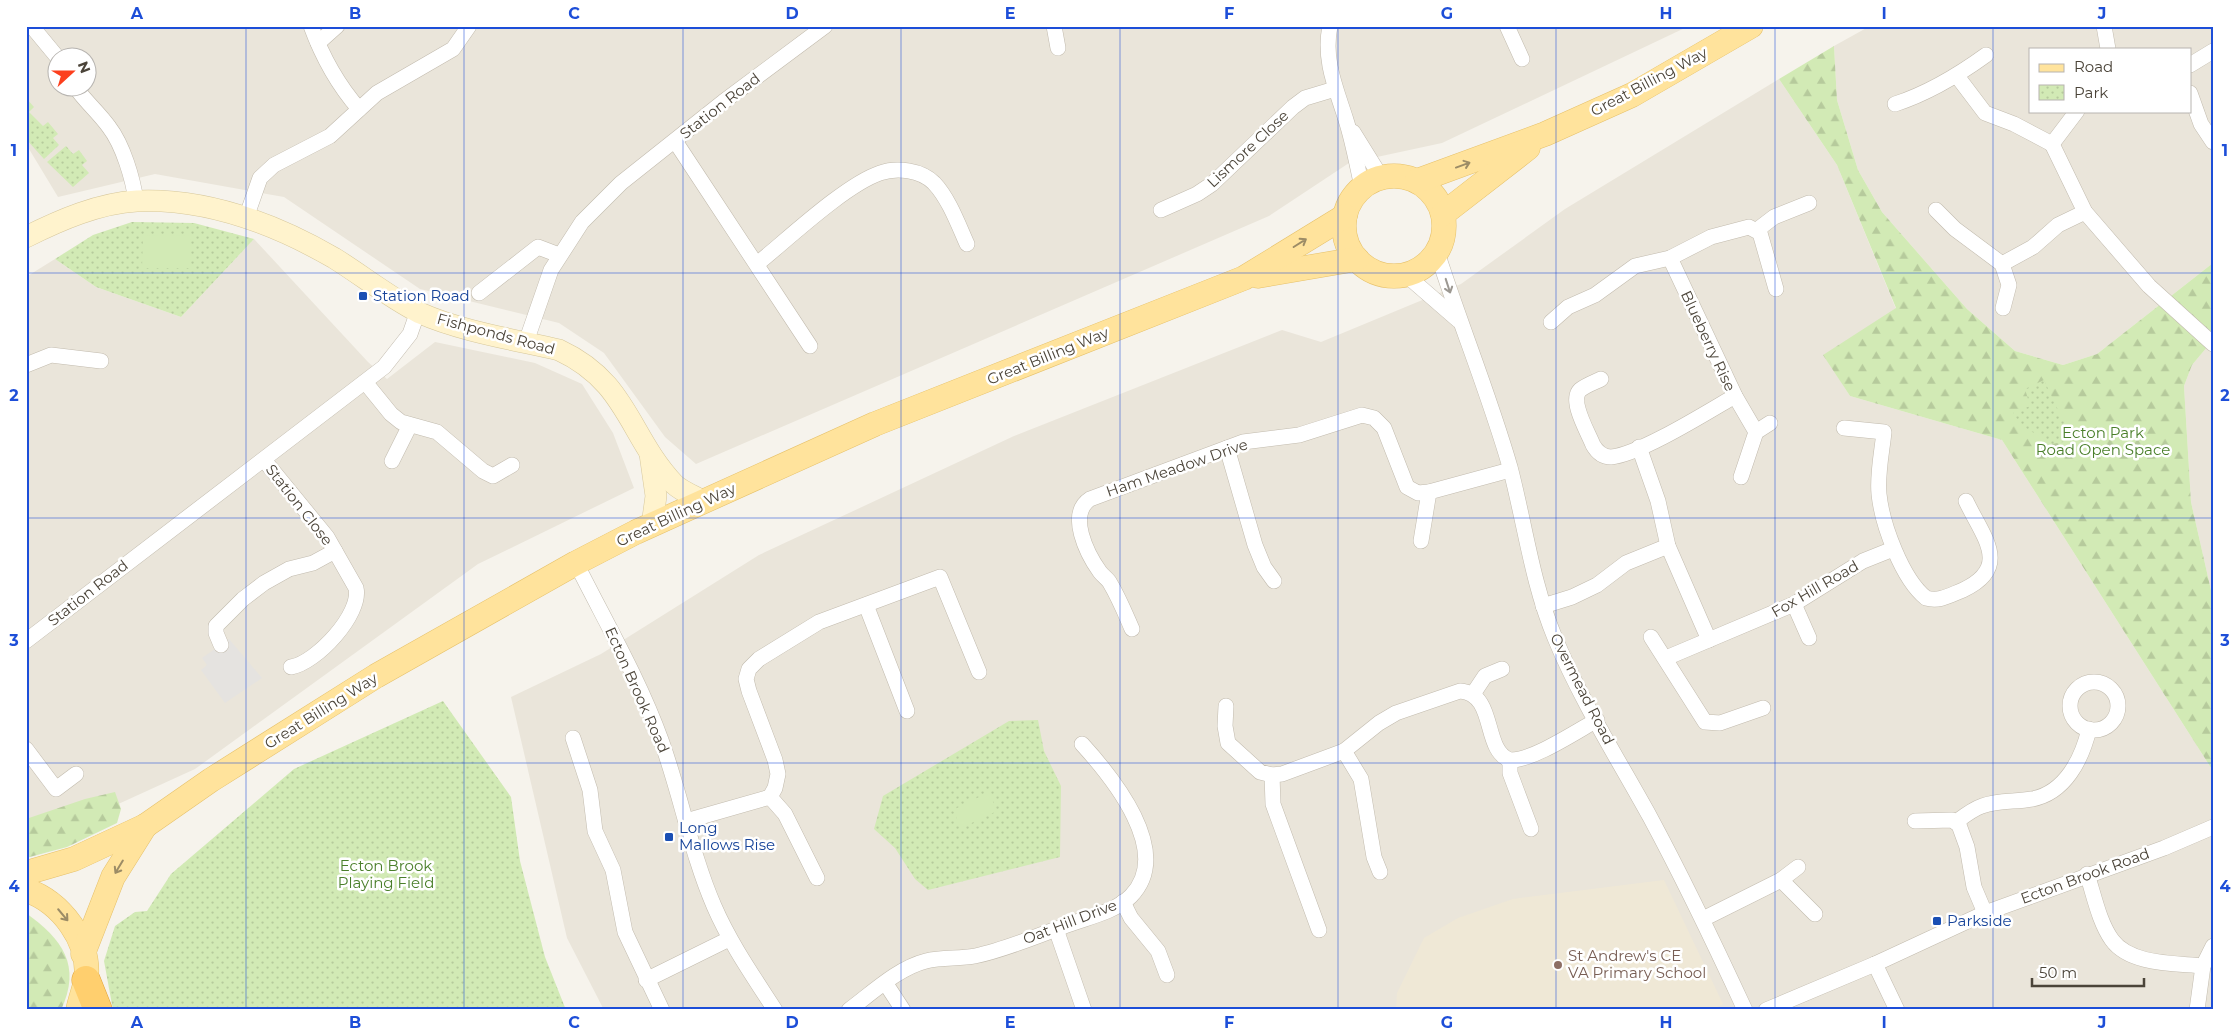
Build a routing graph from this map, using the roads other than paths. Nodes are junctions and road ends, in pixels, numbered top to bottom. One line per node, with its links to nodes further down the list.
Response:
1 (311, 26): 11 (street)
2 (338, 26): 11 (street)
3 (469, 26): 24 (street)
4 (825, 26): 28 (street, Station Road)
5 (1054, 26): 13 (street)
6 (1330, 26): 20 (street)
7 (1507, 26): 17 (street)
8 (2104, 26): 14 (street)
9 (32, 30): 12 (street)
10 (1741, 32): 27 (main road, Great Billing Way)
11 (318, 43): 24 (street)
12 (49, 48)
13 (1058, 48)
14 (2108, 48)
15 (2213, 51): 18 (street)
16 (1986, 54): 19 (street)
17 (1522, 59)
18 (2192, 64)
19 (1957, 76): 23 (street); 30 (street)
20 (1335, 89): 26 (street); 35 (street, Lismore Close)
21 (84, 98): 33 (street)
22 (2192, 98): 29 (street)
23 (1895, 104)
24 (359, 109): 40 (street)
25 (2076, 112): 30 (street)
26 (1346, 120): 32 (street); 32 (street)
27 (1545, 134): 31 (main road, Great Billing Way, one-way to 27); 38 (main road, Great Billing Way)
28 (675, 141): 45 (street, Station Road); 48 (street)
29 (2213, 142)
30 (2052, 144): 37 (street)
31 (1417, 181): 32 (main road); 38 (main road)
32 (1372, 182): 39 (main road)
33 (136, 201): 40 (street, Fishponds Road); 42 (street, Fishponds Road)
34 (1808, 203): 41 (street)
35 (1160, 210)
36 (1936, 210): 49 (street)
37 (2085, 212): 49 (street); 59 (street)
38 (1443, 214): 44 (main road)
39 (1345, 216): 47 (main road); 51 (main road, Great Billing Way, one-way to 39)
40 (246, 218): 55 (street, Fishponds Road)
41 (1757, 230): 46 (street); 52 (street)
42 (26, 237)
43 (967, 244): 48 (street)
44 (1437, 252): 50 (main road); 56 (street, Overmead Road, one-way to 56)
45 (559, 255): 53 (street); 58 (street, Station Road)
46 (1670, 258): 57 (street); 65 (street, Blueberry Rise)
47 (1357, 259): 50 (main road); 51 (main road, Great Billing Way)
48 (757, 264): 60 (street)
49 (2002, 264): 54 (street)
50 (1405, 274): 56 (street, Overmead Road)
51 (1244, 278): 79 (main road, Great Billing Way)
52 (1776, 289)
53 (479, 293)
54 (2003, 308)
55 (418, 311): 58 (street, Fishponds Road); 64 (street, Station Road)
56 (1459, 321): 76 (street, Overmead Road)
57 (1551, 322)
58 (526, 342): 72 (street, Fishponds Road)
59 (2213, 344)
60 (810, 346)
61 (101, 361): 62 (street)
62 (26, 366)
63 (1601, 379): 70 (street, Blueberry Rise)
64 (365, 382): 67 (street); 73 (street, Station Road)
65 (1735, 396): 69 (street); 70 (street, Blueberry Rise)
66 (1770, 423): 69 (street)
67 (410, 425): 74 (street); 75 (street)
68 (1844, 428): 84 (street)
69 (1756, 432): 77 (street)
70 (1639, 447): 83 (street)
71 (1227, 448): 78 (street, Ham Meadow Drive); 87 (street); 91 (street, Ham Meadow Drive)
72 (650, 454): 79 (street, Fishponds Road); 81 (street, Fishponds Road)
73 (264, 460): 85 (street, Station Close); 95 (street, Station Road)
74 (392, 461)
75 (512, 465)
76 (1510, 470): 78 (street); 90 (street, Overmead Road)
77 (1741, 477)
78 (1429, 492): 82 (street)
79 (703, 501): 81 (main road, Great Billing Way)
80 (1966, 501): 84 (street)
81 (652, 525): 86 (main road, Great Billing Way)
82 (1421, 541)
83 (1668, 546): 90 (street); 94 (street)
84 (1893, 549): 88 (street, Fox Hill Road)
85 (335, 551): 96 (street, Station Close); 98 (street, Station Close)
86 (576, 563): 115 (street, Ecton Brook Road); 118 (main road, Great Billing Way)
87 (1274, 581)
88 (1794, 604): 93 (street); 94 (street, Fox Hill Road)
89 (866, 605): 100 (street); 104 (street); 114 (street)
90 (1543, 606): 105 (street, Overmead Road)
91 (1132, 629)
92 (1651, 637): 97 (street)
93 (1809, 638)
94 (1709, 640): 97 (street, Fox Hill Road)
95 (26, 641)
96 (221, 645)
97 (1666, 658): 103 (street)
98 (291, 667)
99 (1502, 669): 101 (street)
100 (979, 672)
101 (1473, 694): 110 (street); 111 (street)
102 (1226, 706): 113 (street)
103 (1763, 708)
104 (908, 711)
105 (1597, 720): 111 (street); 131 (street, Overmead Road)
106 (2090, 729): 117 (street)
107 (573, 738): 140 (street)
108 (1082, 744): 128 (street, Oat Hill Drive)
109 (26, 749): 112 (street)
110 (1344, 751): 113 (street); 122 (street)
111 (1510, 760): 120 (street)
112 (76, 774)
113 (1272, 776): 133 (street)
114 (770, 797): 115 (street); 125 (street)
115 (686, 821): 134 (street, Ecton Brook Road)
116 (1915, 821): 117 (street)
117 (1956, 822): 129 (street)
118 (145, 826): 123 (main road, Great Billing Way); 138 (main road, Great Billing Way, one-way to 138)
119 (2213, 827): 124 (street, Ecton Brook Road)
120 (1531, 829)
121 (1798, 867): 126 (street)
122 (1380, 872)
123 (26, 874)
124 (2087, 874): 129 (street, Ecton Brook Road); 137 (street)
125 (816, 878)
126 (1781, 880): 130 (street); 131 (street)
127 (26, 890): 138 (main road, one-way to 138)
128 (1122, 902): 132 (street, Oat Hill Drive); 139 (street)
129 (1985, 913): 136 (street, Ecton Brook Road)
130 (1815, 914)
131 (1703, 919): 149 (street, Overmead Road)
132 (1056, 929): 141 (street, Oat Hill Drive); 148 (street)
133 (1320, 930)
134 (729, 939): 140 (street); 145 (street, Ecton Brook Road)
135 (2213, 946): 137 (street)
136 (1875, 964): 150 (street, Ecton Brook Road); 151 (street)
137 (2203, 966): 152 (street)
138 (85, 967): 142 (main road, Great Billing Way); 143 (highway)
139 (1167, 975)
140 (646, 980): 144 (street)
141 (886, 984): 146 (street, Oat Hill Drive); 147 (street)
142 (78, 1010)
143 (98, 1010)
144 (662, 1010)
145 (776, 1010)
146 (849, 1010)
147 (903, 1010)
148 (1084, 1010)
149 (1745, 1010)
150 (1766, 1010)
151 (1897, 1010)
152 (2197, 1010)

